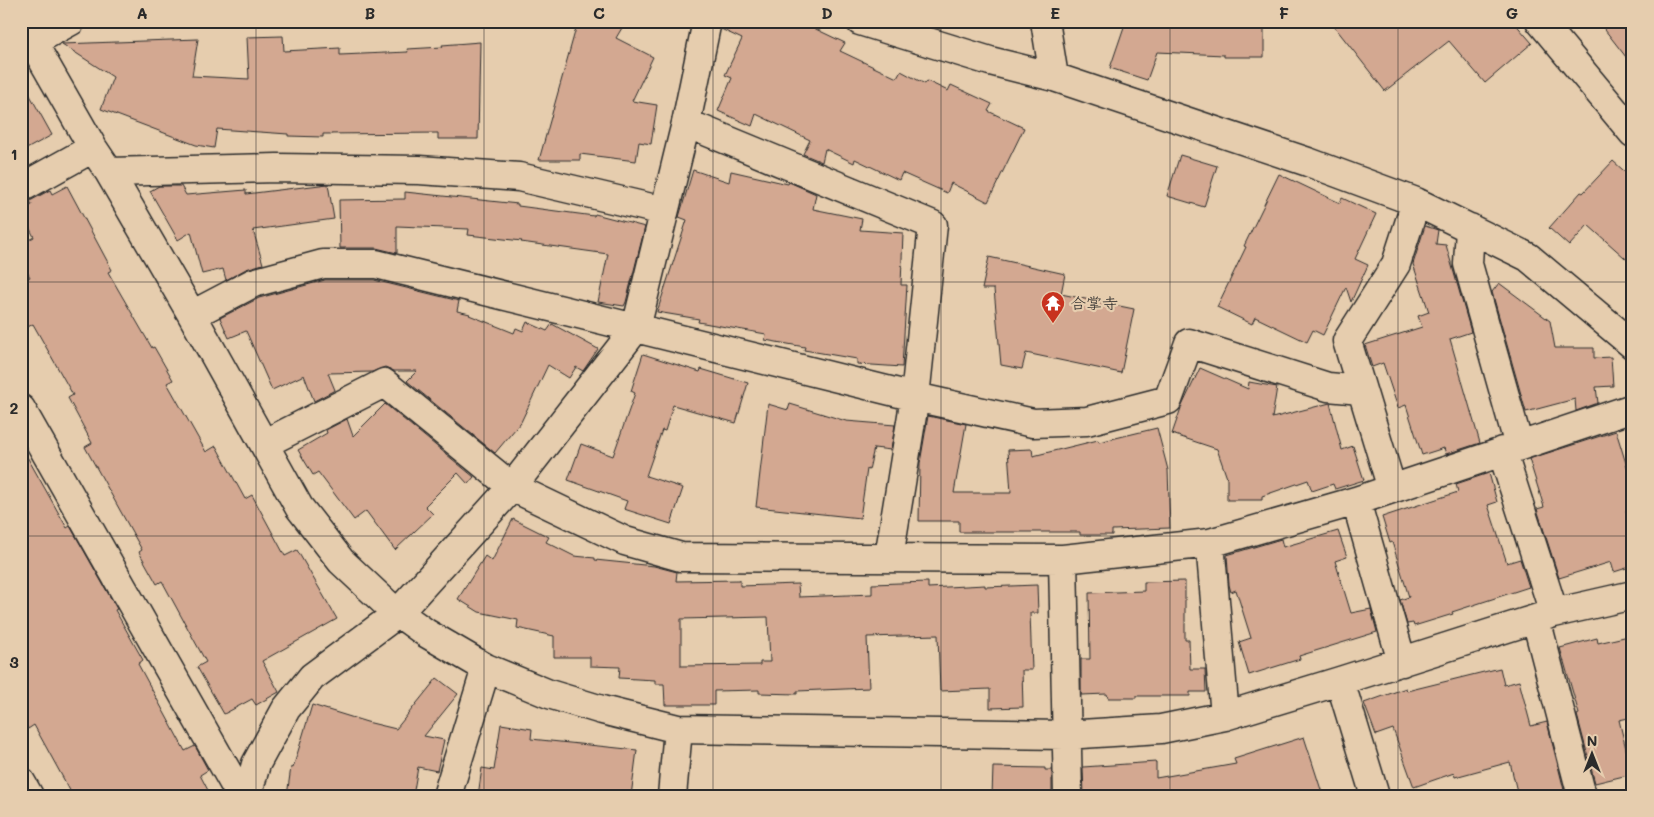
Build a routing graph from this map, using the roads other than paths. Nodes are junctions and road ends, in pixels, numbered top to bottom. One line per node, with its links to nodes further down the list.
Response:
1 (71, 21): 6 (street)
2 (707, 21): 8 (street)
3 (860, 21): 7 (street)
4 (1044, 21): 7 (street)
5 (1540, 21): 9 (street)
6 (27, 32): 10 (street)
7 (1054, 77): 13 (street)
8 (686, 123): 14 (street); 20 (street)
9 (1633, 133)
10 (93, 148): 11 (street); 12 (street)
11 (109, 172): 14 (street); 16 (street)
12 (21, 188)
13 (1416, 202): 15 (street); 19 (street)
14 (664, 211): 17 (street)
15 (1470, 228): 18 (street); 24 (street)
16 (192, 315): 17 (street); 23 (street)
17 (636, 328): 20 (street); 25 (street)
18 (1633, 345)
19 (1361, 390): 20 (street); 26 (street)
20 (914, 397): 29 (street)
21 (21, 409): 42 (street)
22 (1632, 412): 24 (street)
23 (264, 444): 25 (street); 32 (street)
24 (1510, 449): 26 (street); 33 (street)
25 (512, 487): 29 (street); 32 (street)
26 (1392, 489): 27 (street)
27 (1356, 500): 28 (street); 34 (street)
28 (1210, 542): 30 (street); 37 (street)
29 (889, 557): 30 (street)
30 (1063, 559): 39 (street)
31 (1633, 595): 33 (street)
32 (397, 614): 35 (street); 43 (street)
33 (1545, 616): 34 (street); 48 (street)
34 (1402, 662): 36 (street)
35 (486, 668): 38 (street); 44 (street)
36 (1340, 681): 37 (street); 47 (street)
37 (1225, 716): 39 (street)
38 (678, 729): 39 (street); 45 (street)
39 (1066, 735): 46 (street)
40 (21, 782): 41 (street)
41 (29, 796)
42 (241, 796)
43 (246, 796)
44 (447, 796)
45 (672, 796)
46 (1068, 796)
47 (1375, 796)
48 (1582, 796)

